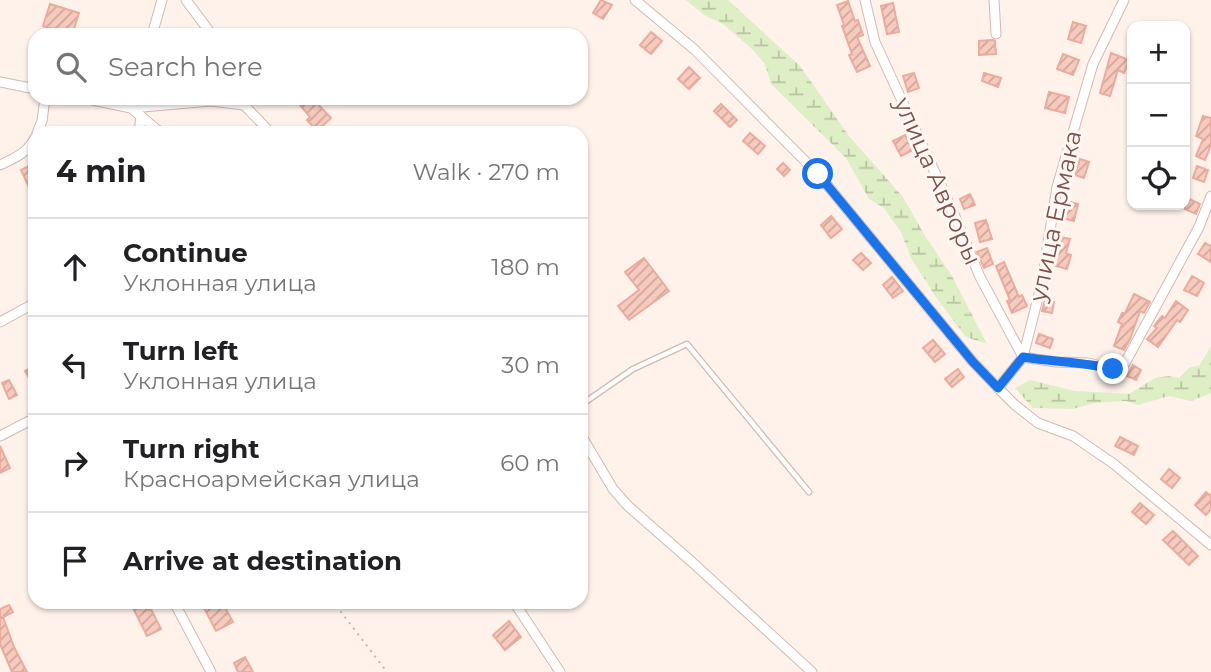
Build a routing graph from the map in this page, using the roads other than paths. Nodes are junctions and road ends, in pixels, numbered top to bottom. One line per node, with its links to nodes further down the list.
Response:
1 (162, 0): 7 (street)
2 (186, 0): 8 (street)
3 (635, 0): 26 (street)
4 (864, 0): 25 (street, улица Авроры)
5 (995, 0): 9 (street)
6 (1124, 0): 25 (street, улица Ермака)
7 (154, 28)
8 (207, 28)
9 (996, 34)
10 (0, 82): 11 (street)
11 (28, 88)
12 (44, 105): 16 (street)
13 (128, 105): 15 (street)
14 (246, 105): 19 (street)
15 (141, 116): 17 (street); 18 (street)
16 (40, 126)
17 (140, 126)
18 (153, 126)
19 (265, 126)
20 (28, 148): 21 (street)
21 (0, 164)
22 (1211, 196): 25 (street)
23 (28, 307): 24 (street)
24 (0, 322)
25 (1023, 357): 26 (street)
26 (998, 388): 32 (street)
27 (588, 400): 31 (lane)
28 (28, 422): 29 (street)
29 (0, 436)
30 (588, 447): 35 (street)
31 (809, 492)
32 (1211, 545)
33 (178, 609): 36 (street)
34 (519, 609): 37 (street)
35 (808, 668): 38 (lane)
36 (211, 672)
37 (561, 672)
38 (819, 672)

